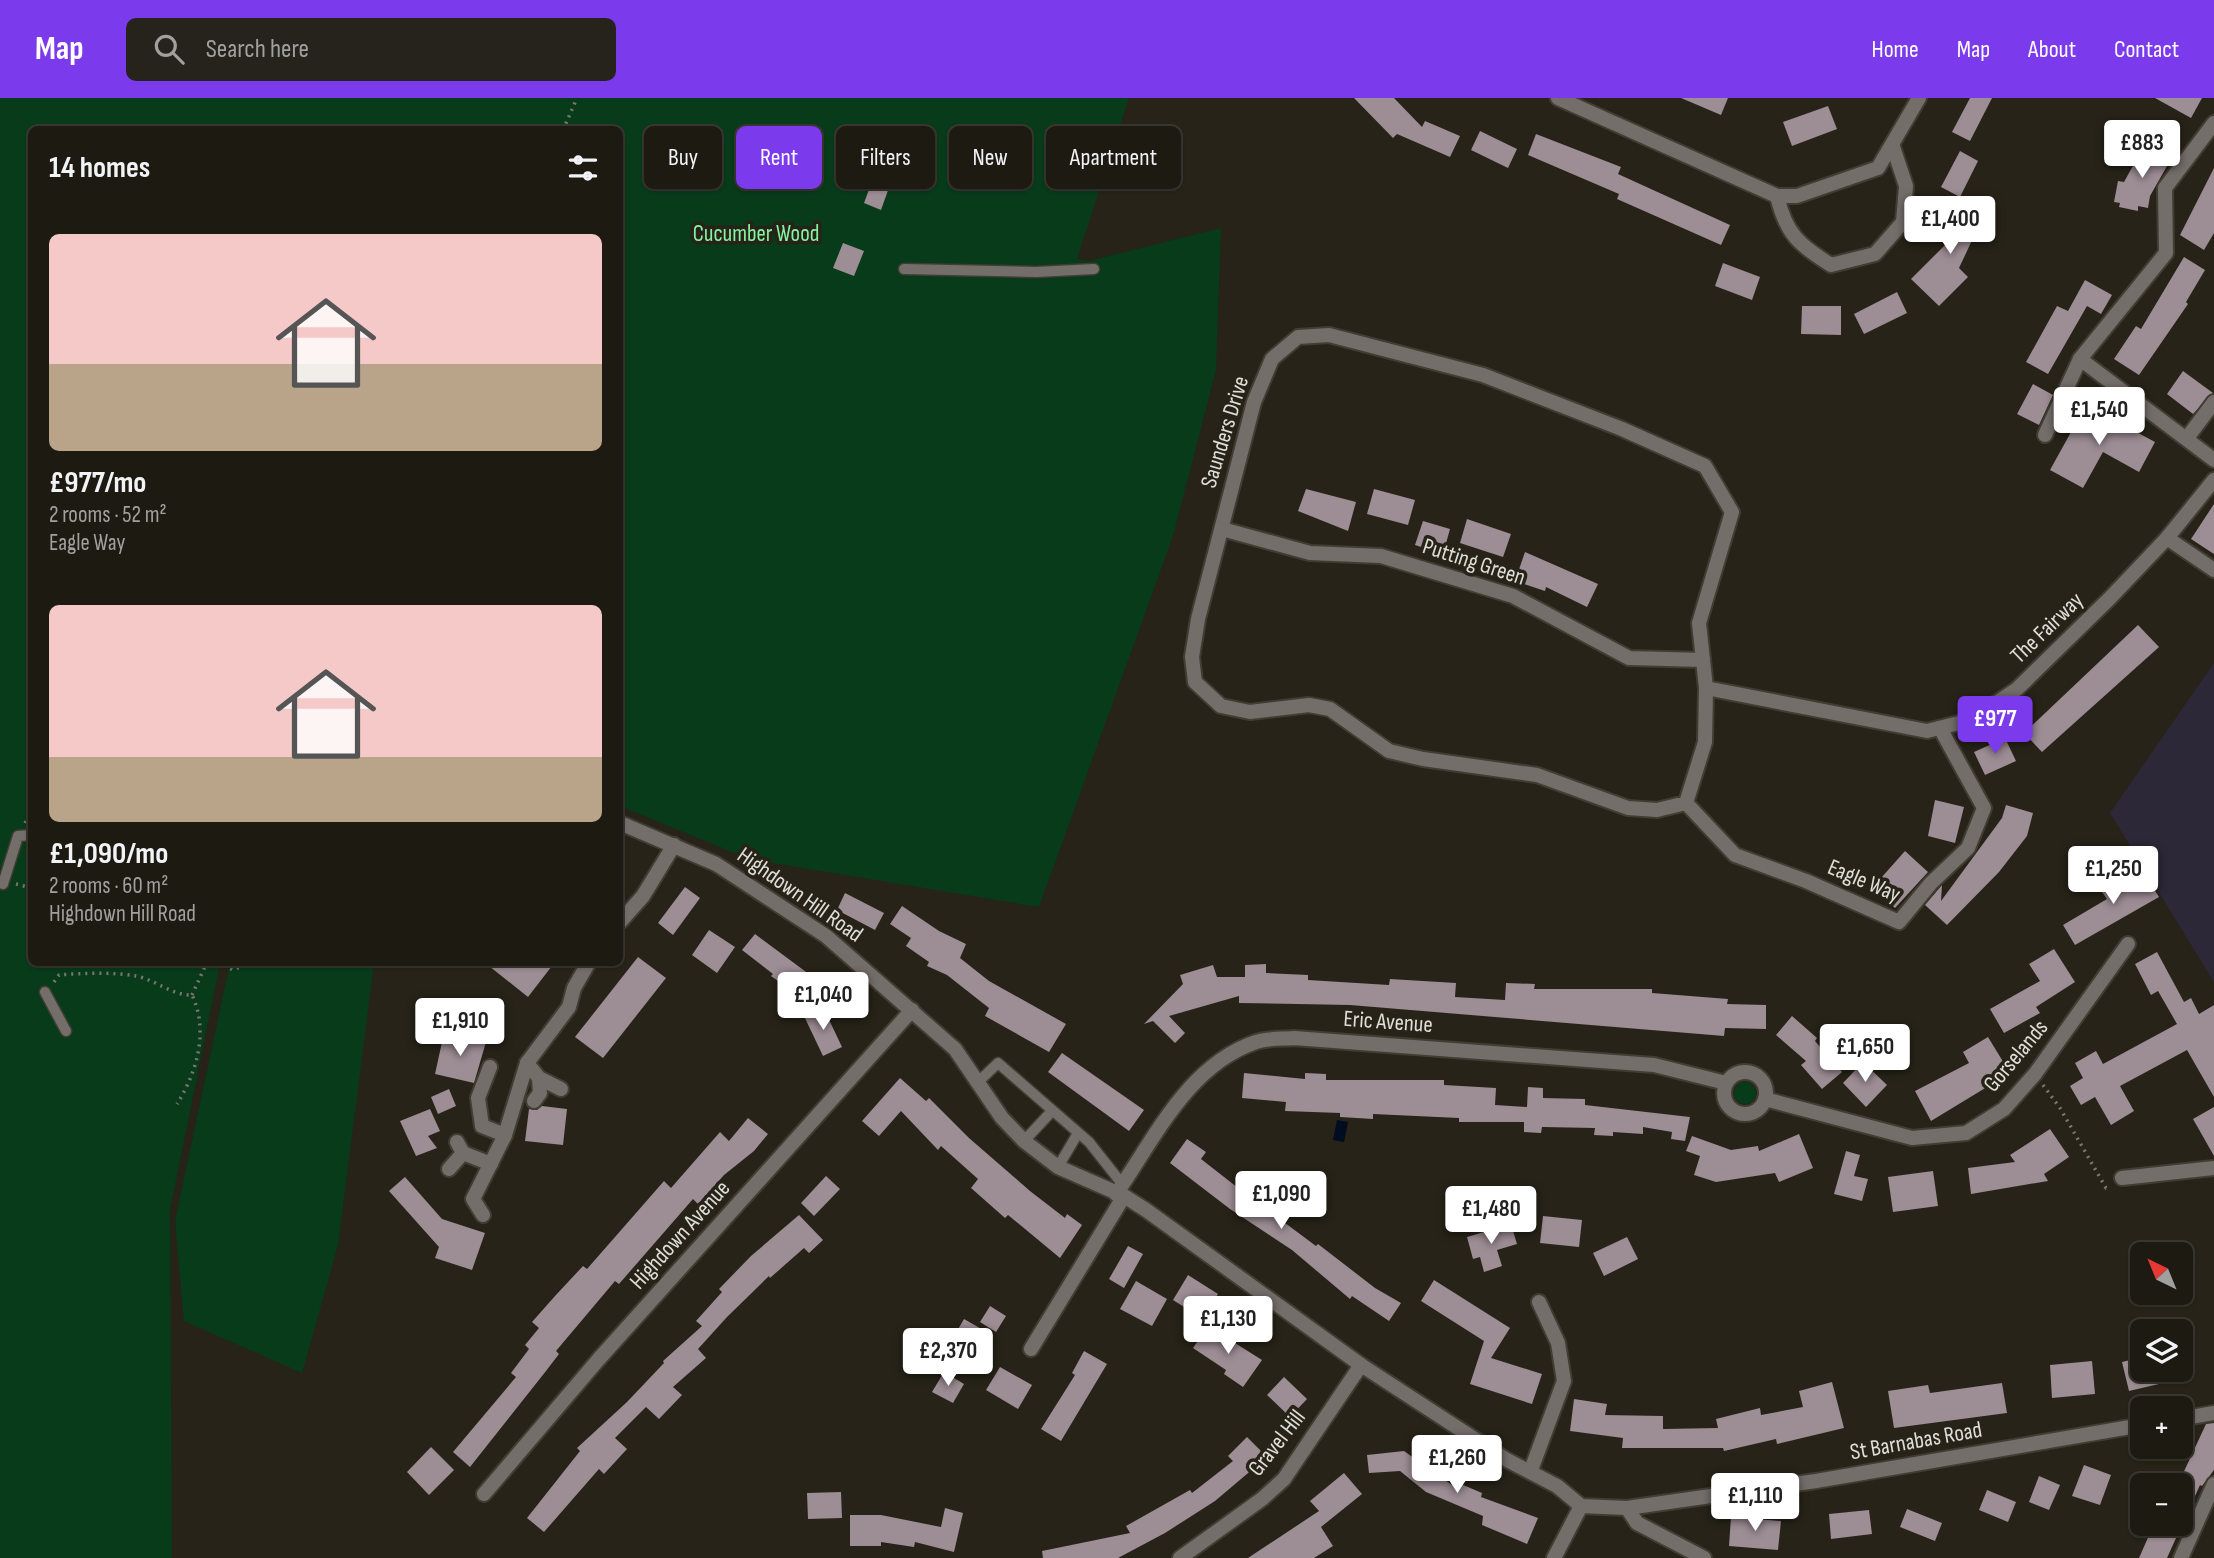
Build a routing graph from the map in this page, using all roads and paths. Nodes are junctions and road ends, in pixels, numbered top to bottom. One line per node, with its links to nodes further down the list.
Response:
1 (577, 98): 5 (path)
2 (1558, 98): 7 (street)
3 (1919, 98): 6 (street)
4 (2214, 123): 10 (street)
5 (565, 126)
6 (1893, 147): 7 (street); 7 (street)
7 (1777, 196)
8 (904, 269): 9 (lane)
9 (1094, 269)
10 (2080, 359): 12 (street); 13 (street)
11 (2214, 402): 13 (street)
12 (2045, 436)
13 (2187, 438): 14 (street)
14 (2214, 460)
15 (2214, 480): 17 (street, The Fairway)
16 (1222, 528): 19 (street, Putting Green); 19 (street, Saunders Drive); 22 (street, Saunders Drive)
17 (2167, 538): 18 (street); 21 (street, The Fairway)
18 (2214, 570)
19 (1703, 660): 20 (street, Saunders Drive)
20 (1706, 688): 21 (street, The Fairway); 22 (street, Saunders Drive)
21 (1940, 728): 22 (street, Eagle Way)
22 (1686, 803)
23 (623, 827): 25 (street, Highdown Hill Road)
24 (28, 835): 26 (lane)
25 (674, 845): 27 (street); 35 (street, Highdown Hill Road)
26 (3, 884)
27 (623, 919)
28 (2128, 944): 39 (street, Gorselands)
29 (206, 966): 34 (path)
30 (226, 966): 31 (path)
31 (242, 966)
32 (587, 966): 37 (street)
33 (46, 994): 34 (path); 36 (lane)
34 (192, 995): 46 (path)
35 (912, 1010): 41 (street, Highdown Hill Road); 66 (street, Highdown Avenue)
36 (66, 1031)
37 (527, 1063): 40 (street); 49 (street)
38 (490, 1067): 49 (street)
39 (2035, 1074): 44 (street, Gorselands); 55 (path)
40 (539, 1078): 43 (street); 45 (street)
41 (977, 1083): 47 (lane); 50 (street, Highdown Hill Road)
42 (1726, 1083): 44 (street); 44 (street); 56 (street, Eric Avenue)
43 (561, 1088)
44 (1765, 1099)
45 (534, 1101)
46 (177, 1104)
47 (1052, 1111): 48 (lane); 50 (lane)
48 (1078, 1133): 52 (lane); 56 (lane)
49 (505, 1135): 51 (street)
50 (1024, 1141): 52 (street, Highdown Hill Road)
51 (491, 1164): 54 (street); 57 (street)
52 (1058, 1167): 56 (street, Highdown Hill Road)
53 (2214, 1168): 55 (street)
54 (449, 1169)
55 (2121, 1182)
56 (1121, 1192): 59 (street, Eric Avenue); 60 (street, Highdown Hill Road)
57 (483, 1215)
58 (1539, 1302): 64 (street)
59 (1031, 1349)
60 (1361, 1365): 64 (street); 69 (street, Gravel Hill)
61 (2214, 1413): 62 (street)
62 (2193, 1417)
63 (2130, 1427): 68 (street, St Barnabas Road)
64 (1531, 1470): 67 (street)
65 (2214, 1484): 72 (street)
66 (484, 1493)
67 (1581, 1506): 68 (street, St Barnabas Road); 70 (street)
68 (1627, 1508): 71 (street)
69 (1180, 1558)
70 (1553, 1558)
71 (1704, 1558)
72 (2181, 1558)

